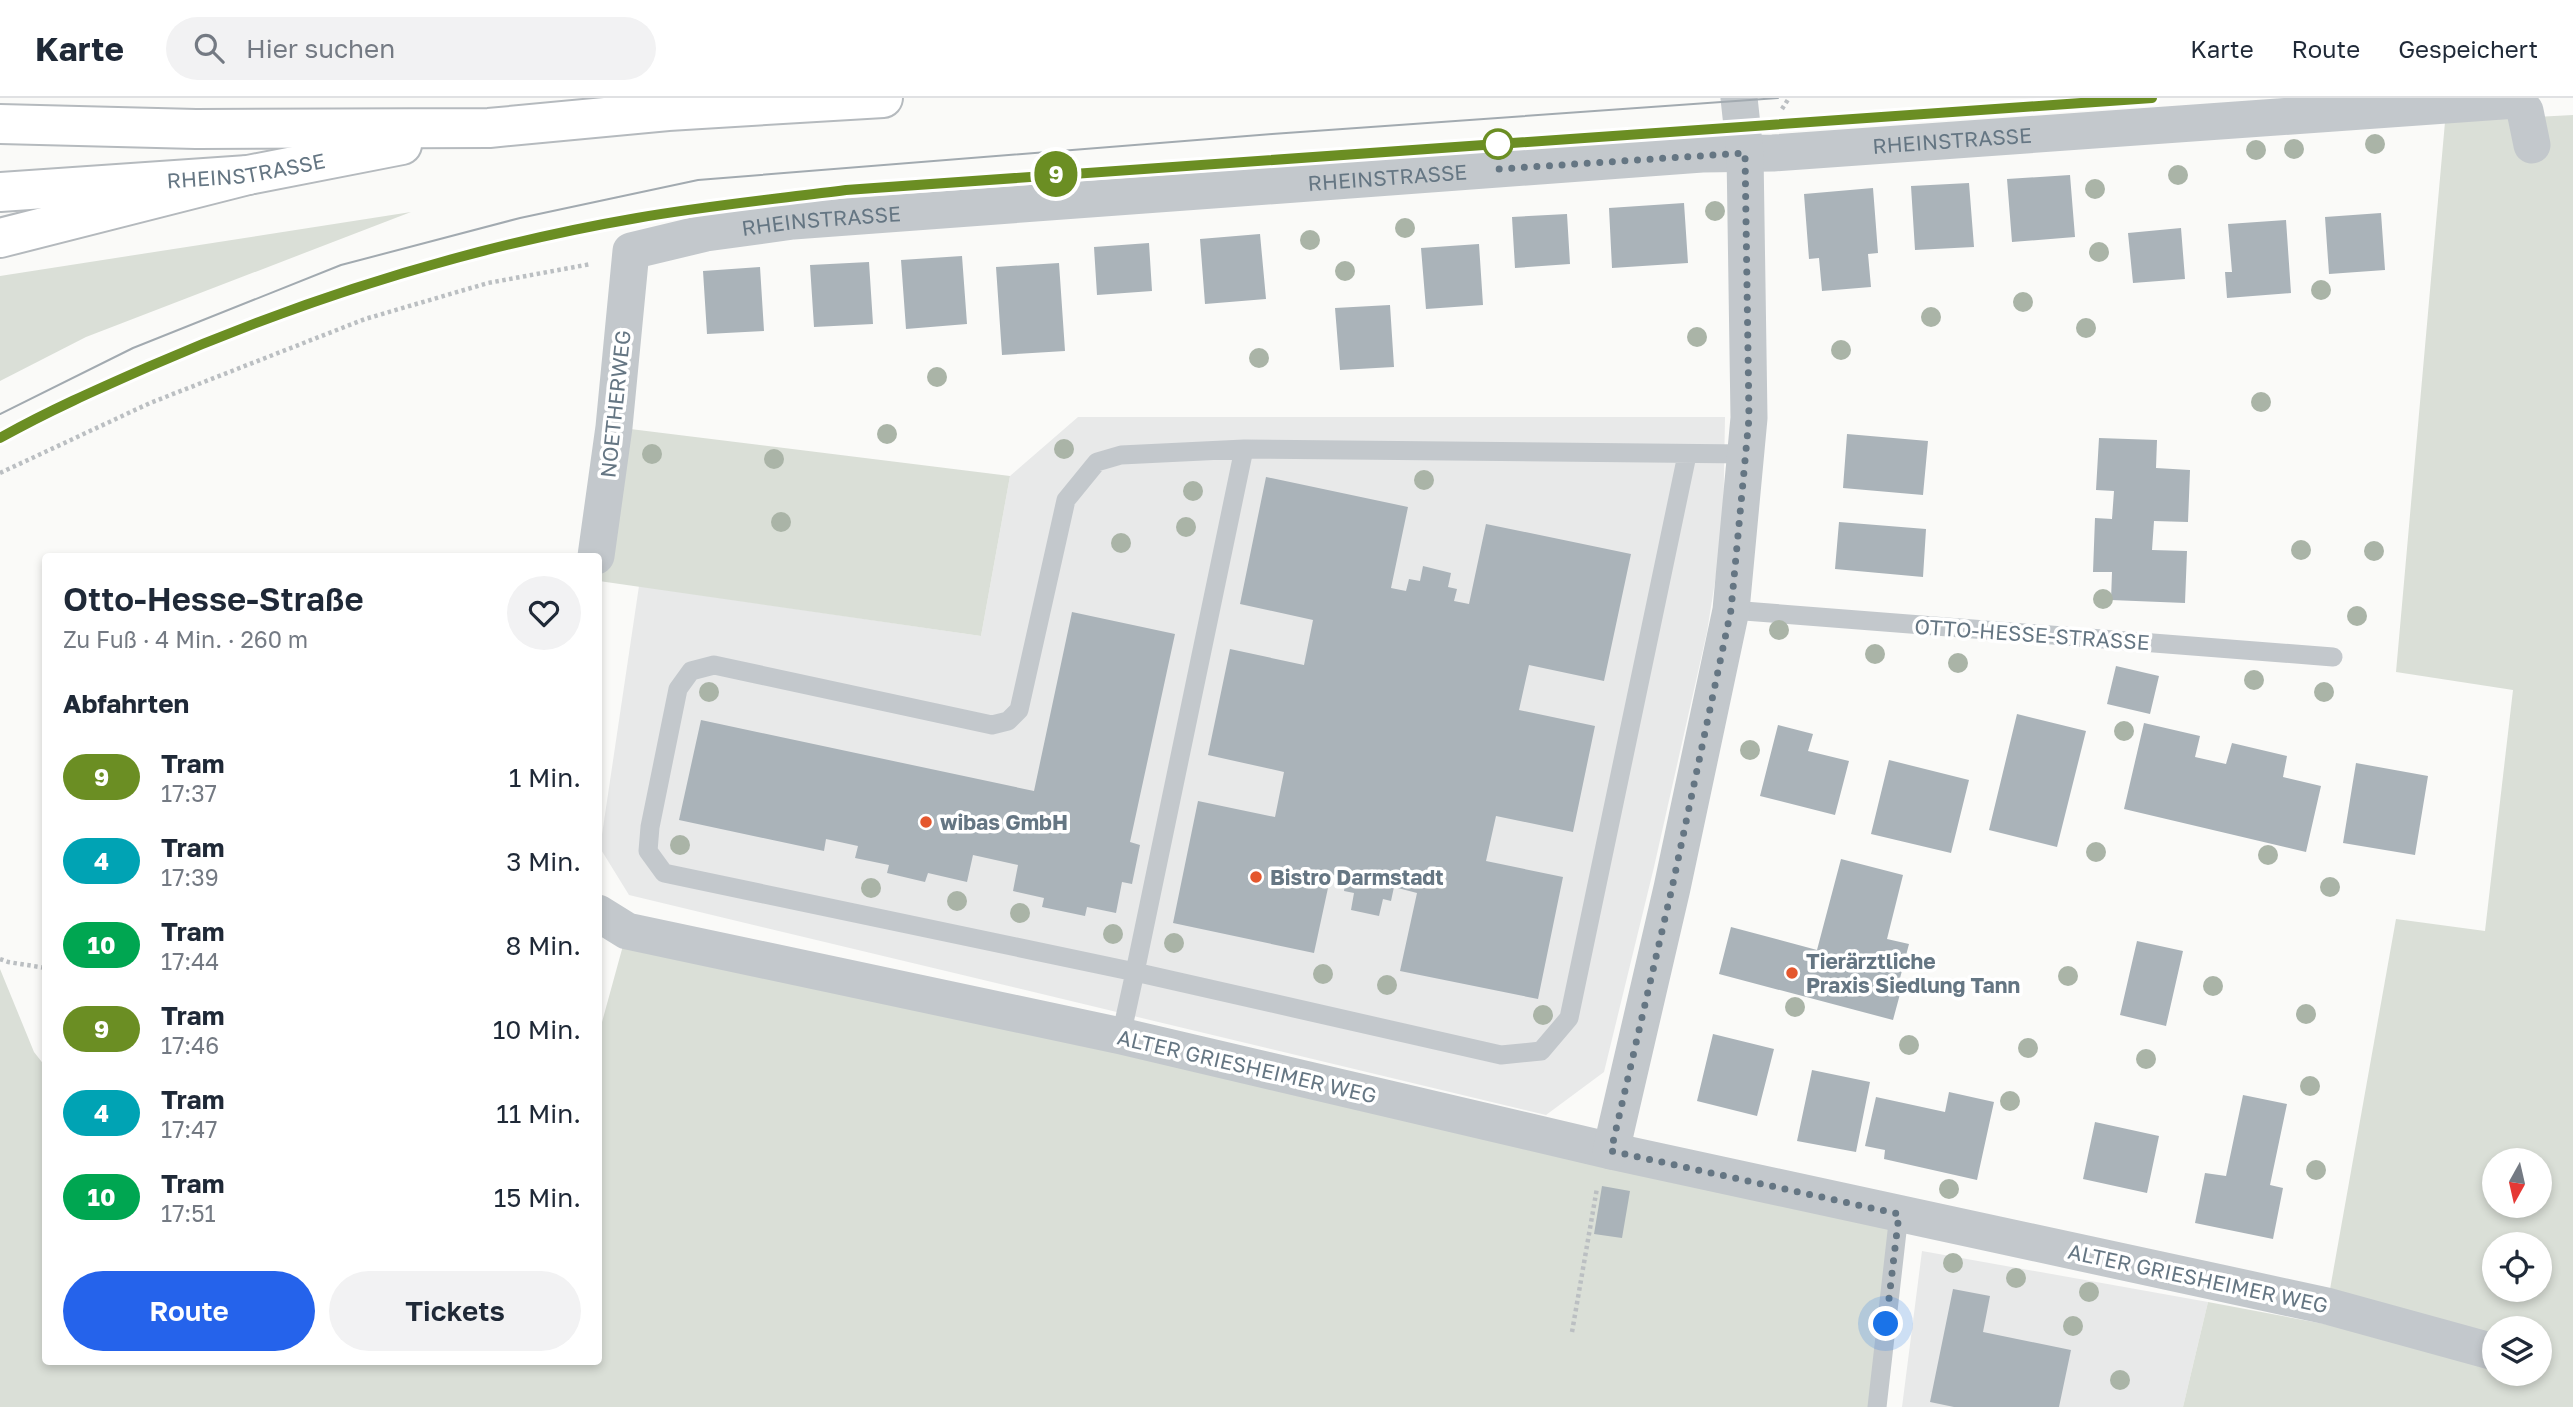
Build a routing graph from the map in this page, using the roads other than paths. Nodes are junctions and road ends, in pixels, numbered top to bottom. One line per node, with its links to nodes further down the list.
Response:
1 (883, 98): 3 (main road, RHEINSTRASSE)
2 (1739, 98): 7 (street)
3 (668, 105): 5 (main road, RHEINSTRASSE)
4 (0, 124): 5 (main road, RHEINSTRASSE)
5 (489, 128): 8 (main road, RHEINSTRASSE)
6 (2532, 145): 7 (street, RHEINSTRASSE)
7 (1745, 153): 11 (street, RHEINSTRASSE); 13 (street)
8 (248, 175): 9 (main road, RHEINSTRASSE); 10 (main road)
9 (0, 192)
10 (0, 238)
11 (631, 251): 15 (street, NOETHERWEG)
12 (1244, 449): 14 (lane); 19 (lane); 19 (lane)
13 (1747, 454): 14 (lane); 16 (street)
14 (1687, 455): 19 (lane)
15 (596, 553)
16 (1731, 610): 17 (lane, OTTO-HESSE-STRASSE); 21 (street)
17 (2333, 657)
18 (608, 928): 20 (street, ALTER GRIESHEIMER WEG)
19 (1135, 972): 20 (lane)
20 (1121, 1036): 21 (street, ALTER GRIESHEIMER WEG)
21 (1611, 1151): 22 (street, ALTER GRIESHEIMER WEG)
22 (1899, 1214): 23 (street, ALTER GRIESHEIMER WEG); 24 (lane)
23 (2482, 1349)
24 (1877, 1407)

